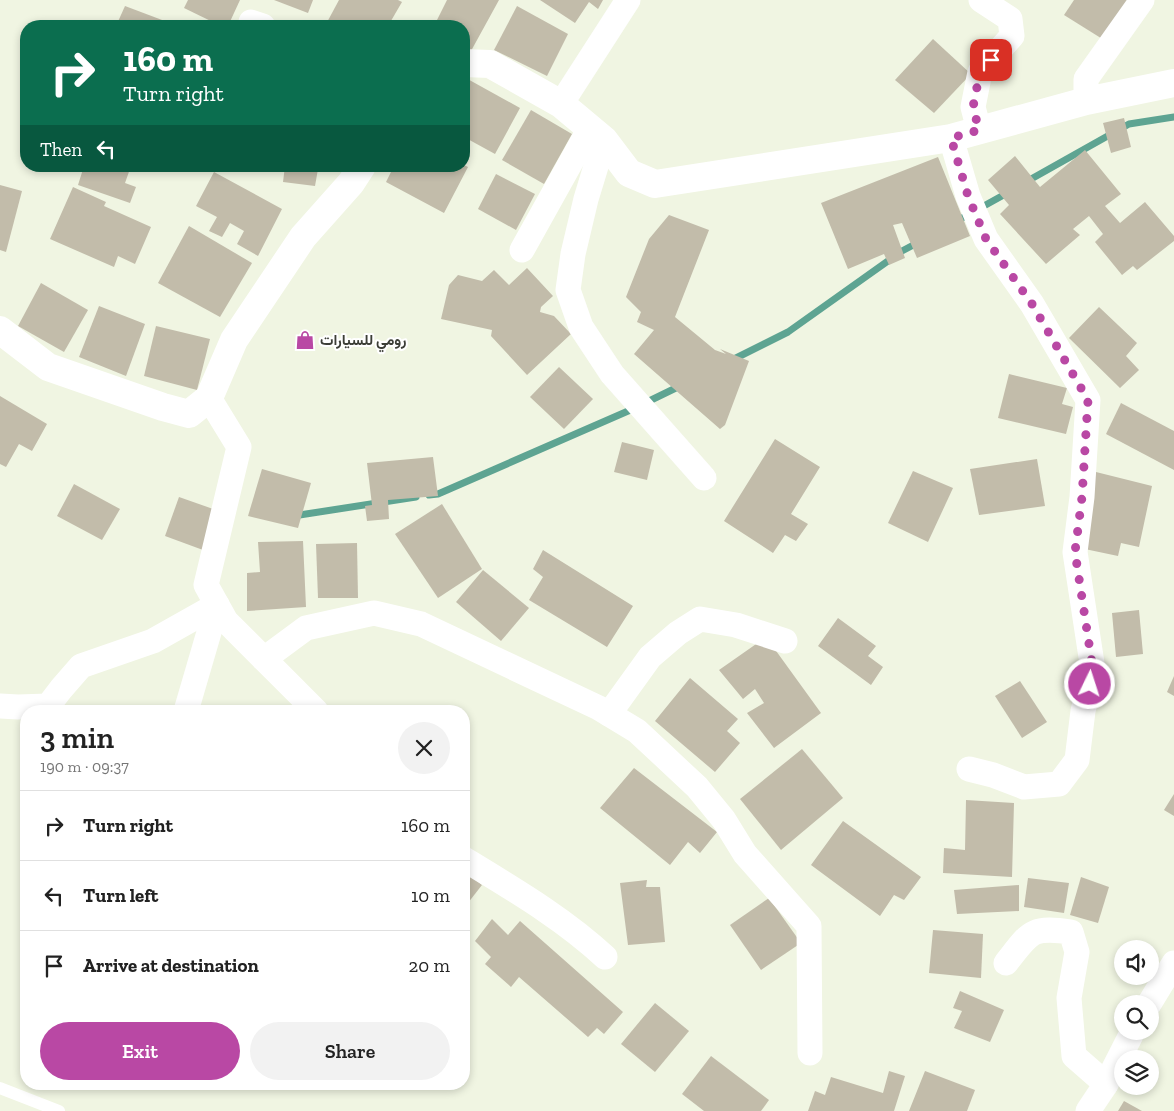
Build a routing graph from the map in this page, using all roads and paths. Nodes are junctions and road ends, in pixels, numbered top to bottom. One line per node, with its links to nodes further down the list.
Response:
1 (628, 0): 7 (street)
2 (981, 0): 8 (street)
3 (1142, 0): 6 (street)
4 (470, 63): 7 (street)
5 (1174, 84): 6 (street)
6 (1086, 101): 8 (street)
7 (561, 104): 9 (street)
8 (979, 130): 10 (street)
9 (597, 134): 10 (street); 12 (street); 15 (street)
10 (951, 138): 25 (street)
11 (358, 172): 14 (street)
12 (522, 250)
13 (0, 330): 14 (street)
14 (209, 398): 16 (street)
15 (704, 478)
16 (217, 605): 18 (street); 19 (street); 20 (street)
17 (785, 641): 24 (street)
18 (264, 660): 21 (street); 24 (street)
19 (49, 705)
20 (188, 705)
21 (310, 705)
22 (0, 706): 23 (street)
23 (20, 707)
24 (609, 714): 32 (street)
25 (969, 770)
26 (470, 863): 27 (street)
27 (605, 957)
28 (1006, 963): 33 (street)
29 (1174, 963): 30 (street)
30 (1154, 995)
31 (1128, 1040): 33 (street)
32 (810, 1053)
33 (1106, 1084): 36 (street)
34 (0, 1088): 35 (lane)
35 (59, 1111)
36 (1088, 1111)

